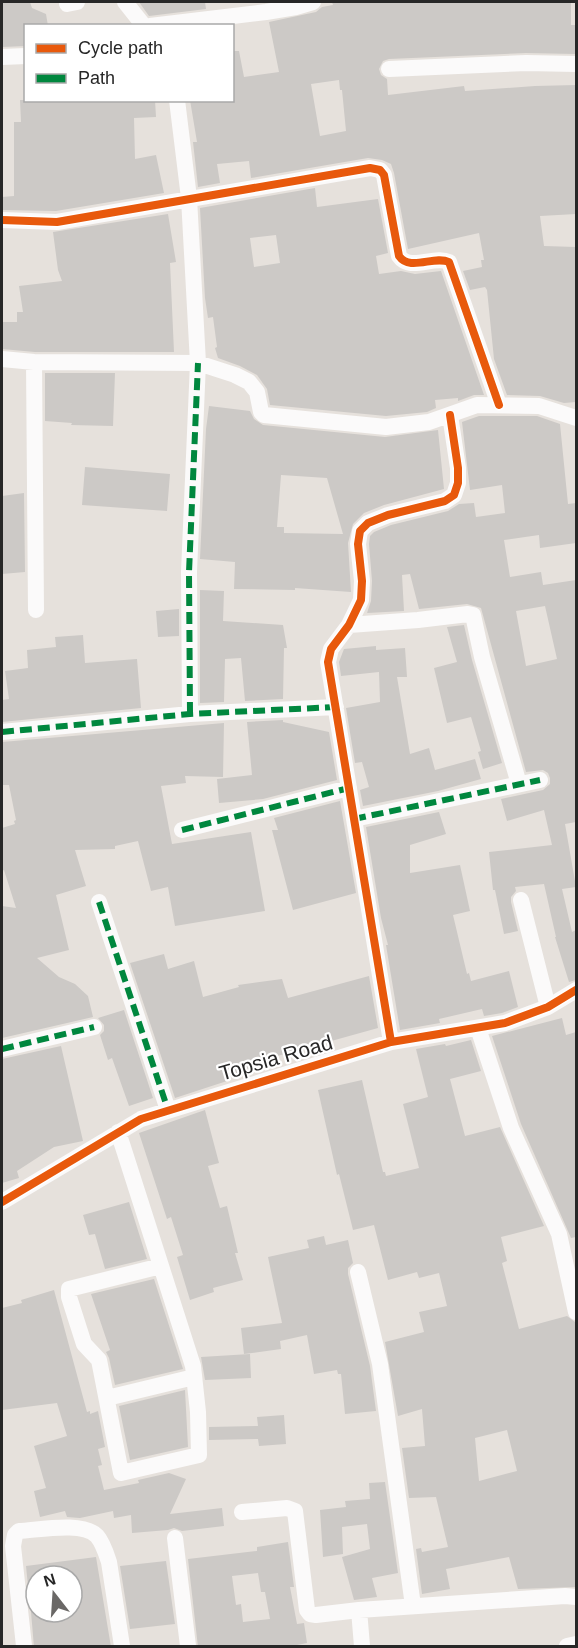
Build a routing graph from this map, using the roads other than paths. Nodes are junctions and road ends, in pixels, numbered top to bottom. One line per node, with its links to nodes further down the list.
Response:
1 (125, 2): 3 (street)
2 (313, 2): 4 (street)
3 (142, 24)
4 (167, 24)
5 (24, 56): 6 (street)
6 (2, 57)
7 (576, 64): 8 (street)
8 (389, 69)
9 (177, 102): 10 (street)
10 (189, 198): 11 (street); 14 (street); 15 (street)
11 (2, 220)
12 (2, 359): 13 (street)
13 (34, 362): 14 (street); 18 (street)
14 (198, 363): 16 (street); 21 (street)
15 (499, 405): 16 (street); 17 (street)
16 (450, 415): 19 (street)
17 (576, 418)
18 (36, 610)
19 (349, 625): 20 (street); 24 (street)
20 (336, 707): 21 (street); 25 (street)
21 (190, 714): 22 (street)
22 (2, 732)
23 (540, 780): 24 (street)
24 (519, 784): 26 (street)
25 (349, 788): 26 (street); 27 (street)
26 (354, 819): 34 (street)
27 (182, 830)
28 (521, 900): 31 (street)
29 (99, 902): 36 (street)
30 (576, 990): 31 (street, Topsia Road)
31 (548, 1007): 33 (street, Topsia Road)
32 (94, 1028): 35 (street)
33 (478, 1029): 34 (street, Topsia Road); 41 (street)
34 (391, 1042): 36 (street, Topsia Road)
35 (2, 1049)
36 (168, 1110): 37 (street, Topsia Road)
37 (118, 1132): 38 (street, Topsia Road); 39 (street)
38 (2, 1202)
39 (161, 1266): 43 (street); 44 (street)
40 (358, 1272): 48 (street)
41 (574, 1289): 42 (street)
42 (576, 1312)
43 (194, 1377): 44 (street); 44 (street)
44 (107, 1398)
45 (242, 1512): 49 (street)
46 (175, 1538): 53 (street)
47 (576, 1597): 48 (street)
48 (412, 1606): 49 (street)
49 (359, 1610): 54 (street)
50 (576, 1644): 55 (street)
51 (24, 1647): 52 (street)
52 (122, 1647)
53 (188, 1647)
54 (362, 1647)
55 (567, 1647)

